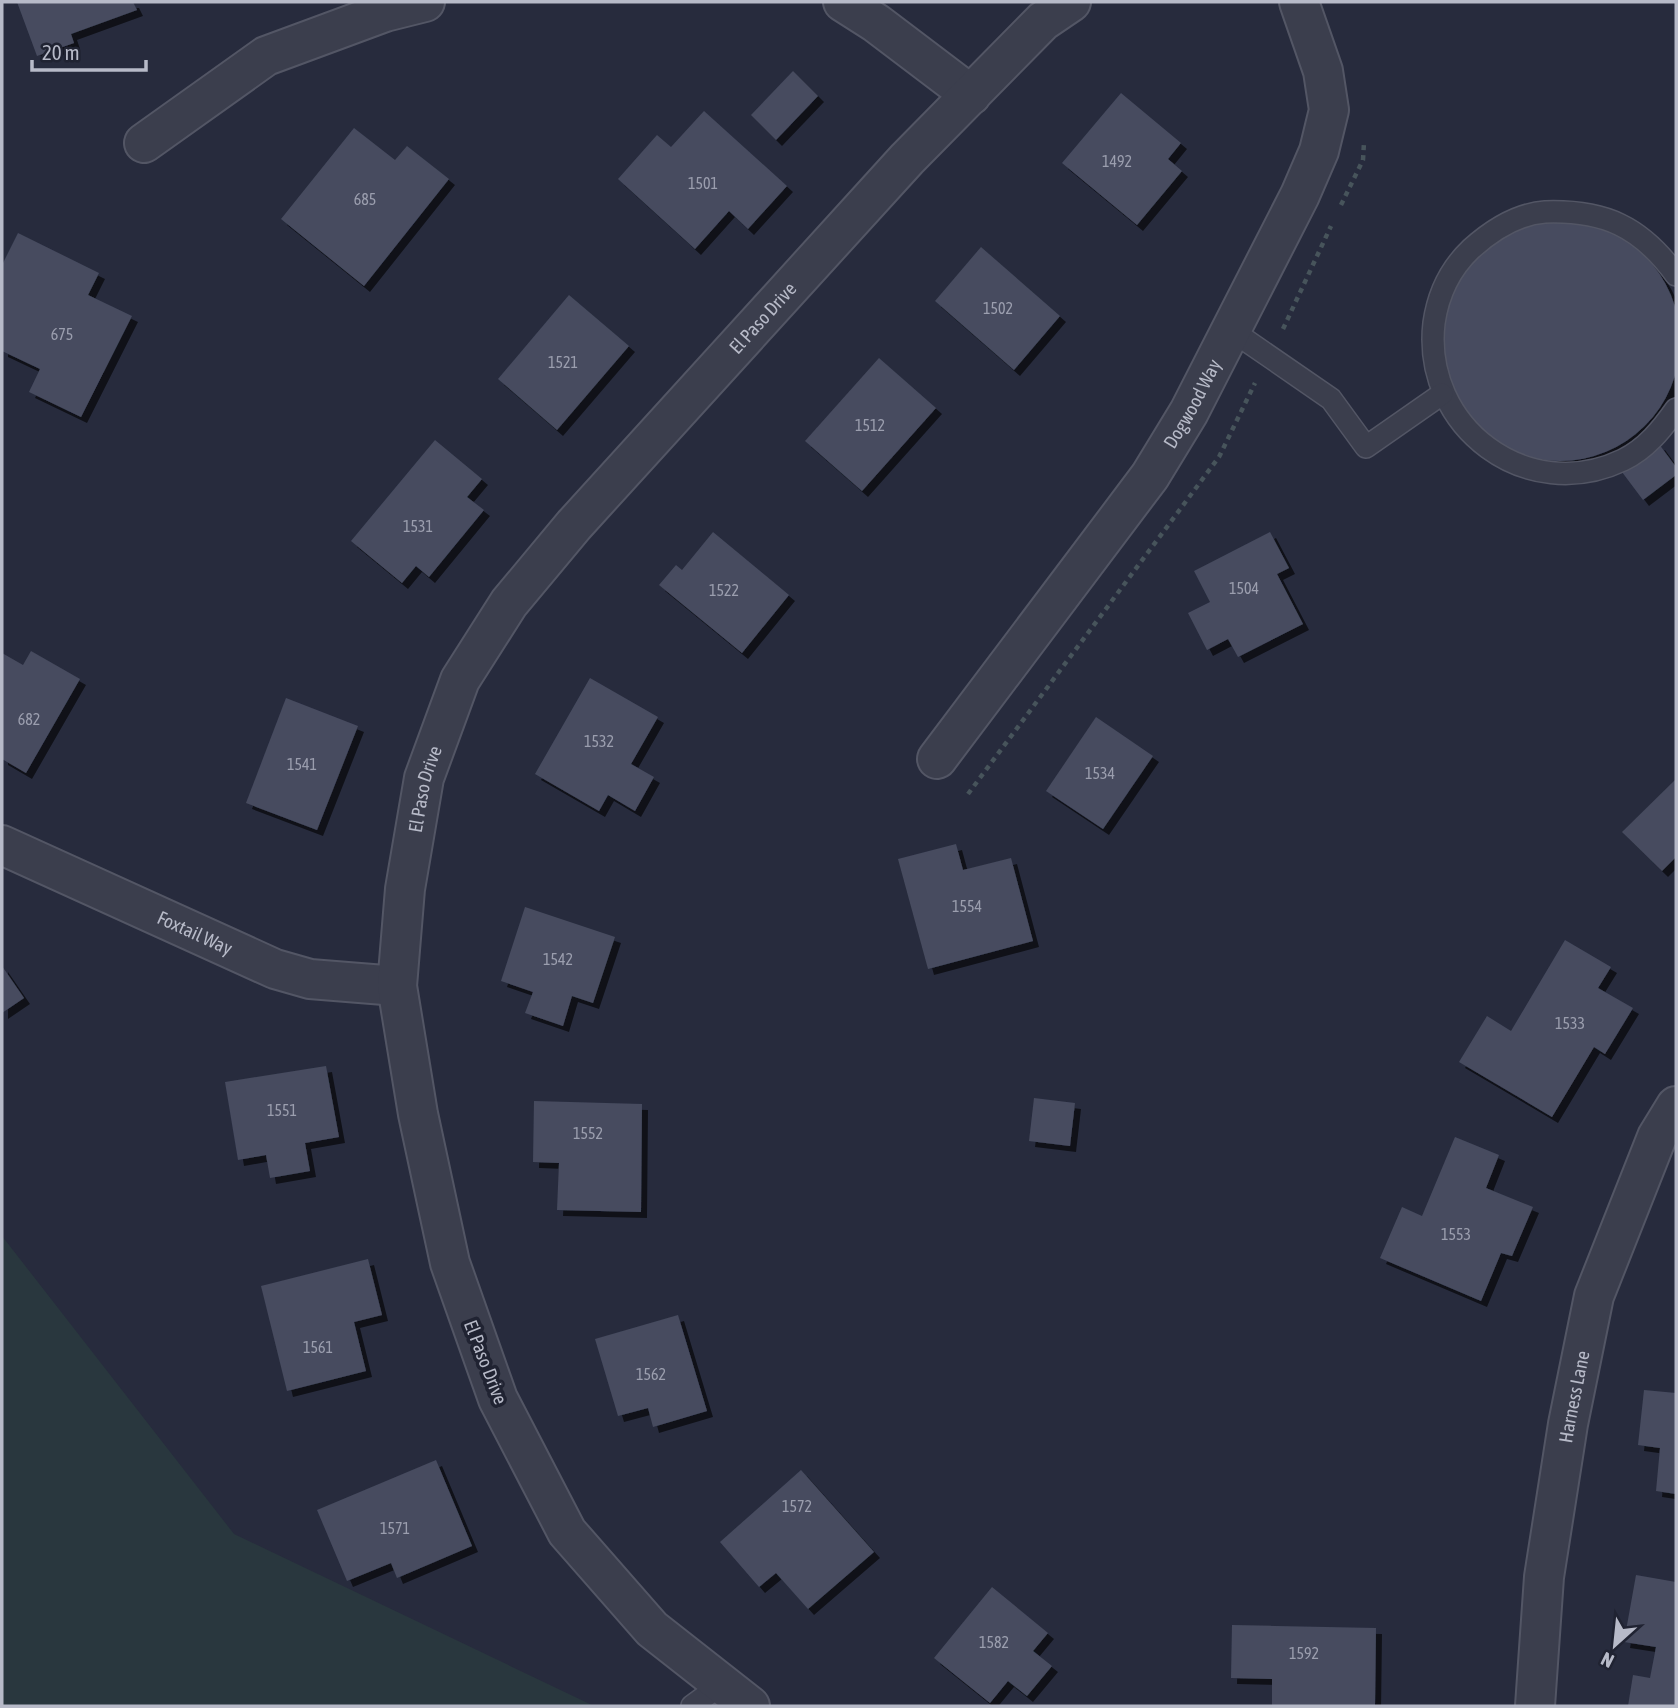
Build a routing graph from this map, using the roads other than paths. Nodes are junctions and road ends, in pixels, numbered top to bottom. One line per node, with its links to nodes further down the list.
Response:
1 (425, 2): 6 (street)
2 (843, 2): 5 (street)
3 (1071, 2): 5 (street, El Paso Drive)
4 (1299, 2): 8 (street, Dogwood Way)
5 (971, 95): 13 (street, El Paso Drive)
6 (144, 143)
7 (1676, 275): 9 (lane)
8 (1231, 330): 9 (lane); 11 (street, Dogwood Way)
9 (1442, 394): 10 (lane)
10 (1676, 409)
11 (937, 760)
12 (2, 845): 13 (street, Foxtail Way)
13 (397, 986): 15 (street, El Paso Drive)
14 (1676, 1106): 16 (street, Harness Lane)
15 (721, 1699)
16 (1535, 1706)

